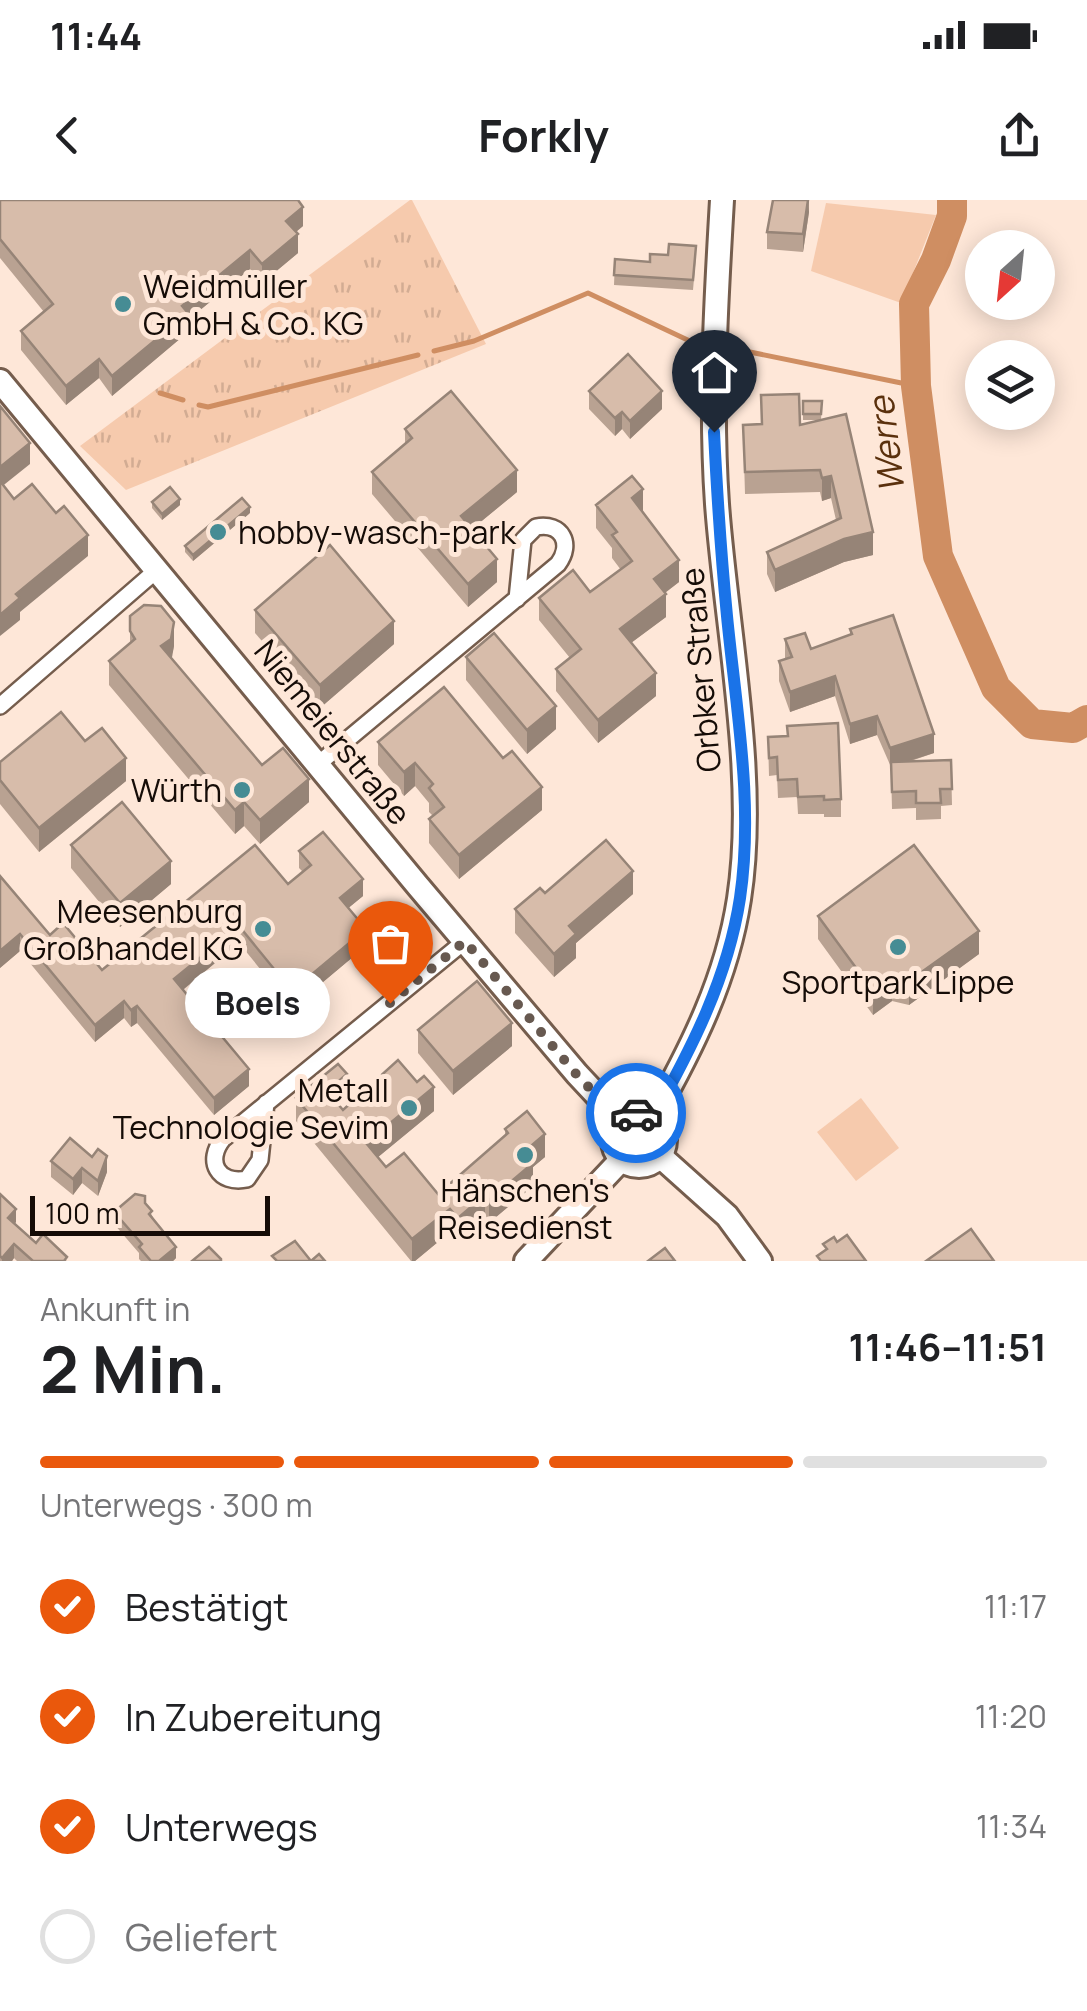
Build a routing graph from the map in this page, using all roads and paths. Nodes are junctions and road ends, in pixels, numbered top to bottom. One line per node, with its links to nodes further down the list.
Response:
1 (722, 200): 9 (street, Orbker Straße)
2 (0, 381): 3 (street, Niemeierstraße)
3 (158, 570): 5 (street); 6 (street, Niemeierstraße)
4 (517, 599): 4 (street); 6 (street)
5 (0, 706)
6 (318, 765): 7 (street, Niemeierstraße)
7 (465, 941): 8 (street); 10 (street, Niemeierstraße)
8 (266, 1103): 8 (street)
9 (653, 1117): 10 (street); 11 (street)
10 (620, 1120): 12 (street)
11 (660, 1156): 12 (street); 14 (street)
12 (622, 1160): 13 (street)
13 (526, 1261)
14 (760, 1261)

